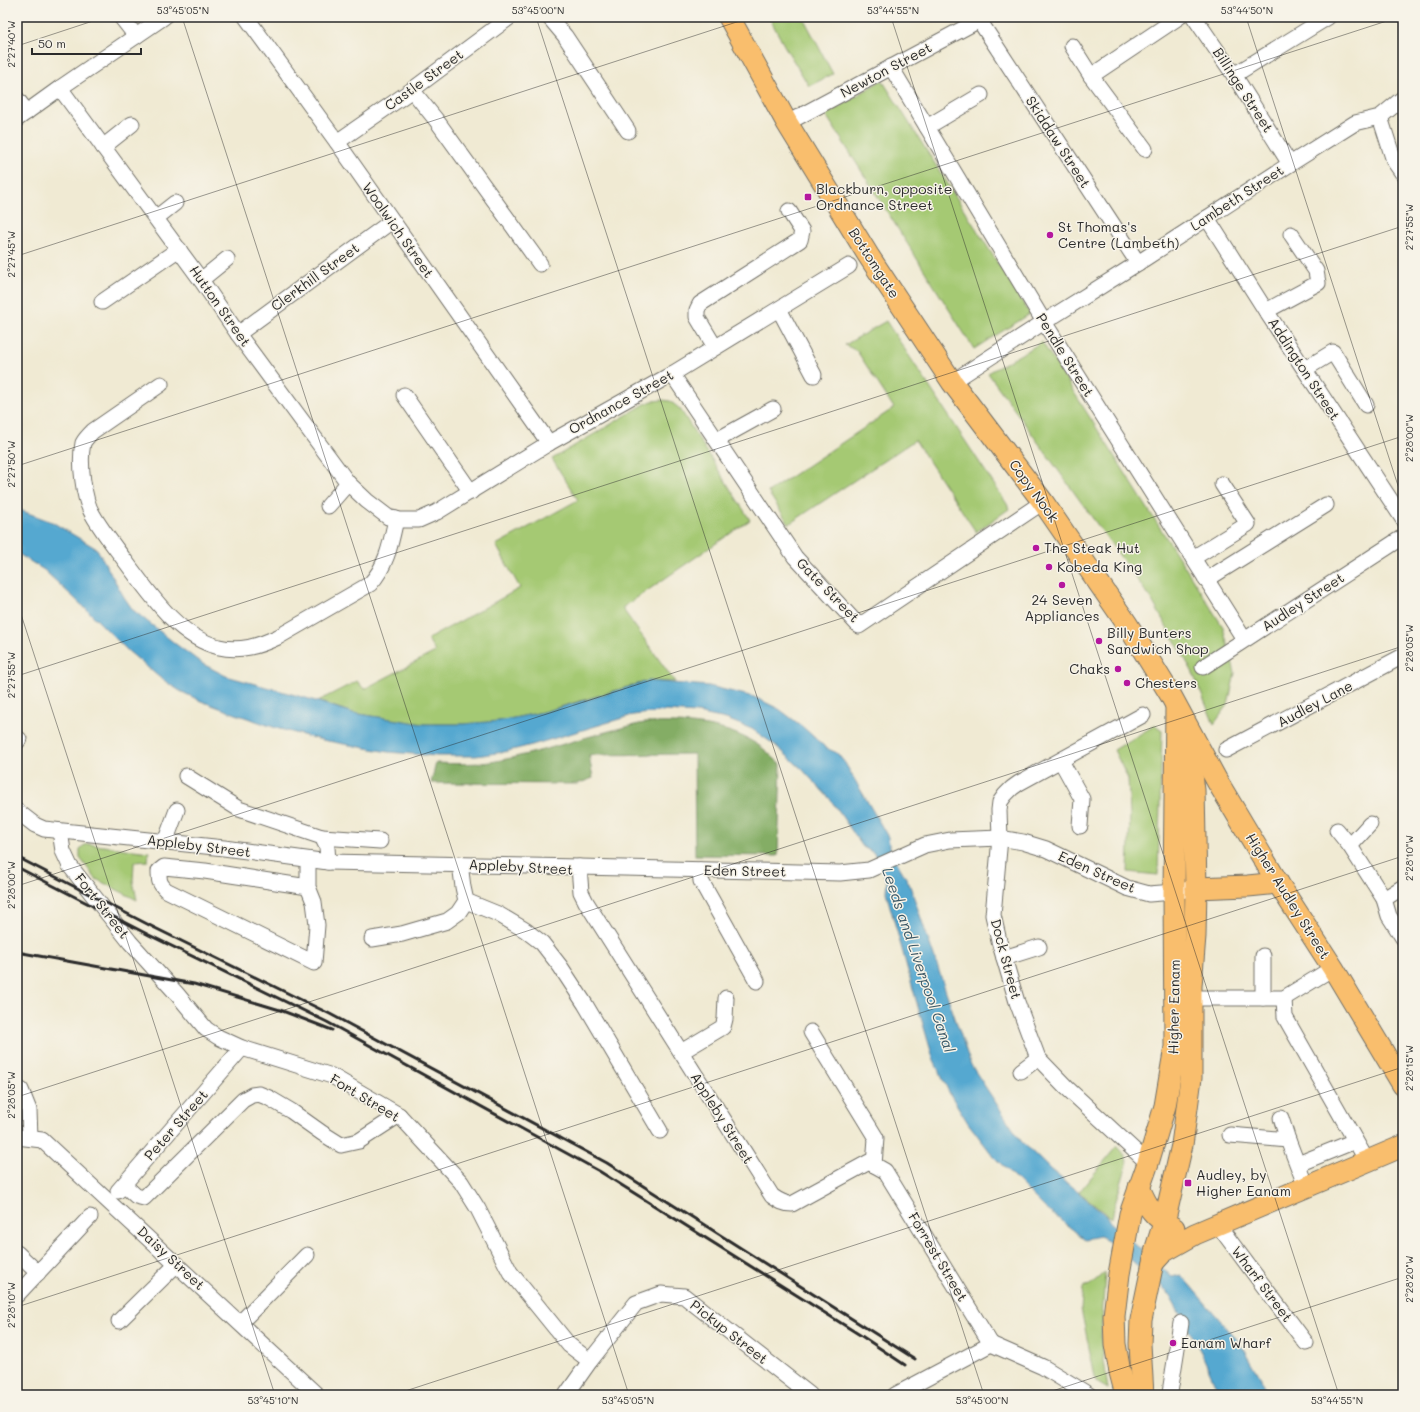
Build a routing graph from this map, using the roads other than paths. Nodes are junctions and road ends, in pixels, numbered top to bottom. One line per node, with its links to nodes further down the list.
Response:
1 (121, 17): 11 (street)
2 (164, 17): 11 (street)
3 (246, 17): 27 (street, Woolwich Street)
4 (510, 17): 17 (street, Castle Street)
5 (549, 17): 26 (street)
6 (729, 17): 23 (highway, Bottomgate)
7 (1179, 17): 15 (street)
8 (1194, 17): 14 (street, Billinge Street)
9 (1328, 17): 14 (street)
10 (982, 19): 13 (street, Newton Street); 40 (street, Skiddaw Street)
11 (136, 36): 16 (street)
12 (1072, 46): 15 (street)
13 (890, 67): 23 (street, Newton Street); 25 (street, Pendle Street)
14 (1234, 75): 30 (street, Billinge Street)
15 (1091, 76): 29 (street)
16 (60, 88): 21 (street); 28 (street, Hutton Street)
17 (412, 90): 27 (street, Castle Street); 41 (street)
18 (981, 95): 25 (street)
19 (1403, 98): 22 (street, Lambeth Street)
20 (17, 99): 21 (street)
21 (22, 116)
22 (1380, 117): 30 (street, Lambeth Street); 31 (street)
23 (787, 122): 53 (highway, Bottomgate)
24 (132, 124): 28 (street)
25 (926, 127): 47 (street, Pendle Street)
26 (628, 131)
27 (337, 142): 36 (street, Woolwich Street)
28 (103, 147): 34 (street, Hutton Street)
29 (1145, 149)
30 (1290, 164): 35 (street, Lambeth Street)
31 (1403, 174)
32 (175, 203): 34 (street)
33 (789, 211): 49 (street)
34 (156, 218): 38 (street, Hutton Street)
35 (1207, 218): 40 (street, Lambeth Street); 46 (street, Addington Street)
36 (392, 221): 48 (street, Clerkhill Street); 59 (street, Woolwich Street)
37 (1291, 234): 46 (street)
38 (179, 250): 43 (street, Hutton Street); 44 (street)
39 (227, 259): 43 (street)
40 (1138, 263): 47 (street, Lambeth Street)
41 (540, 264)
42 (849, 266): 45 (street, Ordnance Street)
43 (201, 280): 48 (street, Hutton Street)
44 (102, 302)
45 (779, 309): 49 (street, Ordnance Street); 52 (street)
46 (1266, 311): 50 (street, Addington Street)
47 (1044, 322): 53 (street, Lambeth Street); 69 (street, Pendle Street)
48 (238, 334): 60 (street, Hutton Street)
49 (715, 347): 51 (street, Ordnance Street)
50 (1304, 369): 56 (street); 67 (street, Addington Street)
51 (672, 374): 58 (street, Gate Street); 59 (street, Ordnance Street)
52 (814, 376)
53 (952, 382): 63 (highway, Copy Nook)
54 (161, 384): 66 (street)
55 (404, 395): 62 (street)
56 (1366, 405)
57 (773, 409): 58 (street)
58 (717, 440): 63 (street, Gate Street)
59 (550, 443): 62 (street, Ordnance Street)
60 (348, 483): 65 (street); 66 (street, Hutton Street)
61 (1222, 484): 69 (street)
62 (471, 492): 66 (street, Ordnance Street)
63 (1043, 502): 75 (highway, Copy Nook)
64 (1326, 504): 70 (street)
65 (328, 506)
66 (392, 518)
67 (1403, 519)
68 (1403, 537): 71 (street, Audley Street)
69 (1192, 558): 70 (street, Pendle Street)
70 (1206, 580): 71 (street, Pendle Street)
71 (1244, 639): 73 (street, Audley Street)
72 (1402, 660): 76 (street, Audley Lane)
73 (1203, 667)
74 (1143, 715): 77 (street, Dock Street)
75 (1181, 715): 95 (highway, Higher Audley Street); 98 (highway, Higher Eanam); 99 (highway, Higher Eanam)
76 (1226, 750)
77 (1061, 761): 82 (street); 86 (street, Dock Street)
78 (186, 776): 85 (street)
79 (177, 810): 88 (street)
80 (17, 811): 84 (street, Appleby Street)
81 (1370, 824): 89 (street)
82 (1080, 826)
83 (1338, 830): 89 (street)
84 (60, 831): 88 (street, Appleby Street); 114 (street, Fort Street)
85 (322, 837): 87 (street); 91 (street)
86 (1000, 838): 94 (street, Eden Street); 99 (street, Eden Street); 106 (street, Dock Street)
87 (380, 841)
88 (166, 842): 90 (street, Appleby Street)
89 (1350, 846): 100 (street)
90 (308, 860): 91 (street, Appleby Street); 96 (street)
91 (328, 862): 92 (street, Appleby Street)
92 (460, 864): 93 (street, Appleby Street); 101 (street)
93 (579, 867): 94 (street, Eden Street); 115 (street, Appleby Street)
94 (700, 870): 108 (street)
95 (1278, 883): 98 (highway); 107 (highway, Higher Audley Street)
96 (308, 887): 96 (street)
97 (1403, 887): 100 (street)
98 (1196, 888): 99 (street, Eden Street); 110 (highway, Higher Eanam)
99 (1174, 892): 110 (highway, Higher Eanam)
100 (1384, 899): 102 (street)
101 (466, 901): 103 (street); 122 (street)
102 (1403, 938)
103 (372, 939)
104 (1039, 947): 106 (street)
105 (1262, 956): 111 (street)
106 (1004, 958): 116 (street, Dock Street)
107 (1333, 968): 112 (street); 118 (highway, Higher Audley Street)
108 (757, 981)
109 (726, 998): 115 (street)
110 (1183, 998): 111 (street); 129 (highway, Higher Eanam); 137 (highway, Higher Eanam)
111 (1263, 998): 112 (street)
112 (1284, 998): 126 (street)
113 (811, 1032): 131 (street)
114 (242, 1048): 120 (street, Fort Street); 132 (street, Peter Street)
115 (681, 1052): 131 (street, Appleby Street)
116 (1038, 1058): 117 (street); 129 (street, Dock Street)
117 (1021, 1071)
118 (1403, 1085)
119 (17, 1089): 124 (street)
120 (399, 1115): 132 (street); 151 (street, Fort Street)
121 (1281, 1118): 125 (street)
122 (660, 1131)
123 (1230, 1135): 125 (street)
124 (23, 1137): 135 (street, Daisy Street)
125 (1288, 1140): 130 (street)
126 (1355, 1141): 128 (street); 130 (street)
127 (1403, 1146): 128 (highway)
128 (1367, 1161): 134 (highway)
129 (1148, 1163): 133 (highway, Higher Eanam)
130 (1298, 1164): 134 (street)
131 (880, 1168): 150 (street, Forrest Street)
132 (124, 1185): 135 (street, Peter Street)
133 (1139, 1187): 137 (highway); 157 (highway, Higher Eanam)
134 (1306, 1187): 138 (highway)
135 (109, 1201): 143 (street, Daisy Street)
136 (90, 1217): 144 (street)
137 (1164, 1223): 139 (highway); 142 (highway, Higher Eanam)
138 (1218, 1225): 139 (highway); 149 (street, Wharf Street)
139 (1195, 1234): 142 (highway)
140 (17, 1253): 144 (street)
141 (307, 1255): 147 (street)
142 (1155, 1255): 158 (highway, Higher Eanam)
143 (177, 1264): 146 (street); 147 (street, Daisy Street)
144 (38, 1273): 145 (street)
145 (17, 1295)
146 (120, 1321)
147 (240, 1323): 152 (street, Daisy Street)
148 (1181, 1323): 159 (street)
149 (1306, 1343)
150 (991, 1344): 155 (street); 156 (street)
151 (590, 1361): 153 (street, Pickup Street); 154 (street, Pickup Street)
152 (318, 1395)
153 (566, 1395)
154 (810, 1395)
155 (895, 1395)
156 (1089, 1395)
157 (1126, 1395)
158 (1143, 1395)
159 (1171, 1395)

